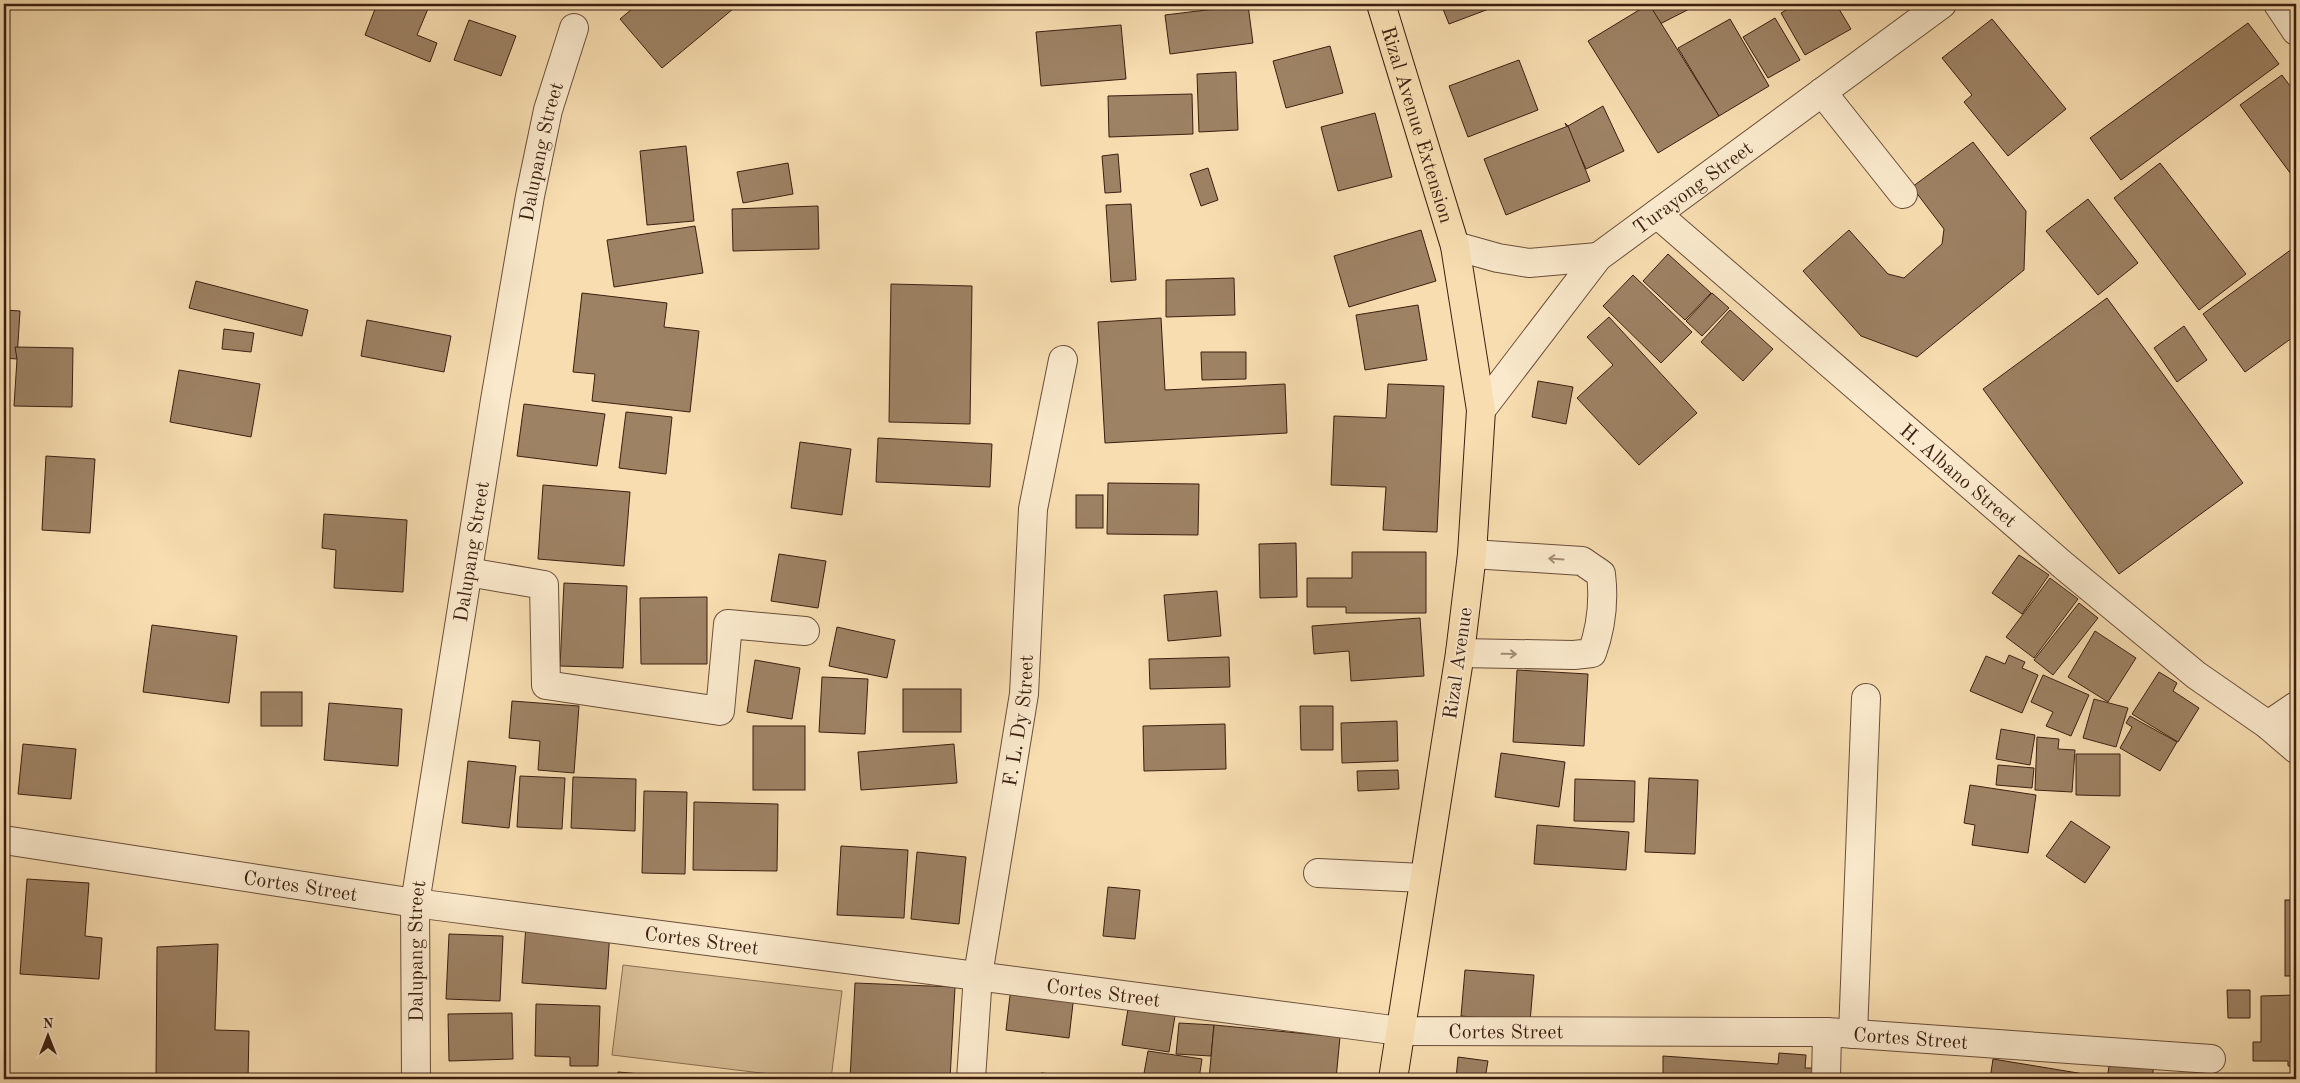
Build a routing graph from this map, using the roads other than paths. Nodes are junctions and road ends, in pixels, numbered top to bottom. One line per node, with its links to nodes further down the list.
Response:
1 (1381, 4): 9 (main road, Rizal Avenue Extension)
2 (1942, 4): 6 (street, Turayong Street)
3 (2278, 4): 5 (street)
4 (574, 28): 14 (street, Dalupang Street)
5 (2296, 31)
6 (1822, 92): 7 (street); 8 (street, Turayong Street)
7 (1903, 194)
8 (1657, 214): 10 (street, Turayong Street); 19 (street, H. Albano Street)
9 (1455, 246): 10 (street); 12 (main road, Rizal Avenue)
10 (1598, 257): 12 (street, Turayong Street)
11 (1063, 360): 25 (street, F. L. Dy Street)
12 (1481, 410): 13 (main road, Rizal Avenue)
13 (1472, 554): 16 (main road, Rizal Avenue); 16 (street, one-way to 13)
14 (468, 572): 15 (street); 24 (street, Dalupang Street)
15 (805, 632)
16 (1460, 652): 23 (main road, Rizal Avenue)
17 (1866, 698): 27 (street)
18 (2296, 706): 19 (street)
19 (2268, 725): 20 (street, H. Albano Street)
20 (2296, 749)
21 (4, 840): 24 (street, Cortes Street)
22 (1318, 873): 23 (street)
23 (1423, 878): 26 (main road, Rizal Avenue)
24 (415, 902): 25 (street, Cortes Street); 29 (street, Dalupang Street)
25 (978, 974): 26 (street, Cortes Street); 30 (street, F. L. Dy Street)
26 (1400, 1031): 27 (street, Cortes Street); 31 (main road, Rizal Avenue)
27 (1840, 1033): 28 (street, Cortes Street); 32 (street)
28 (2211, 1059)
29 (416, 1079)
30 (971, 1079)
31 (1393, 1079)
32 (1826, 1079)

